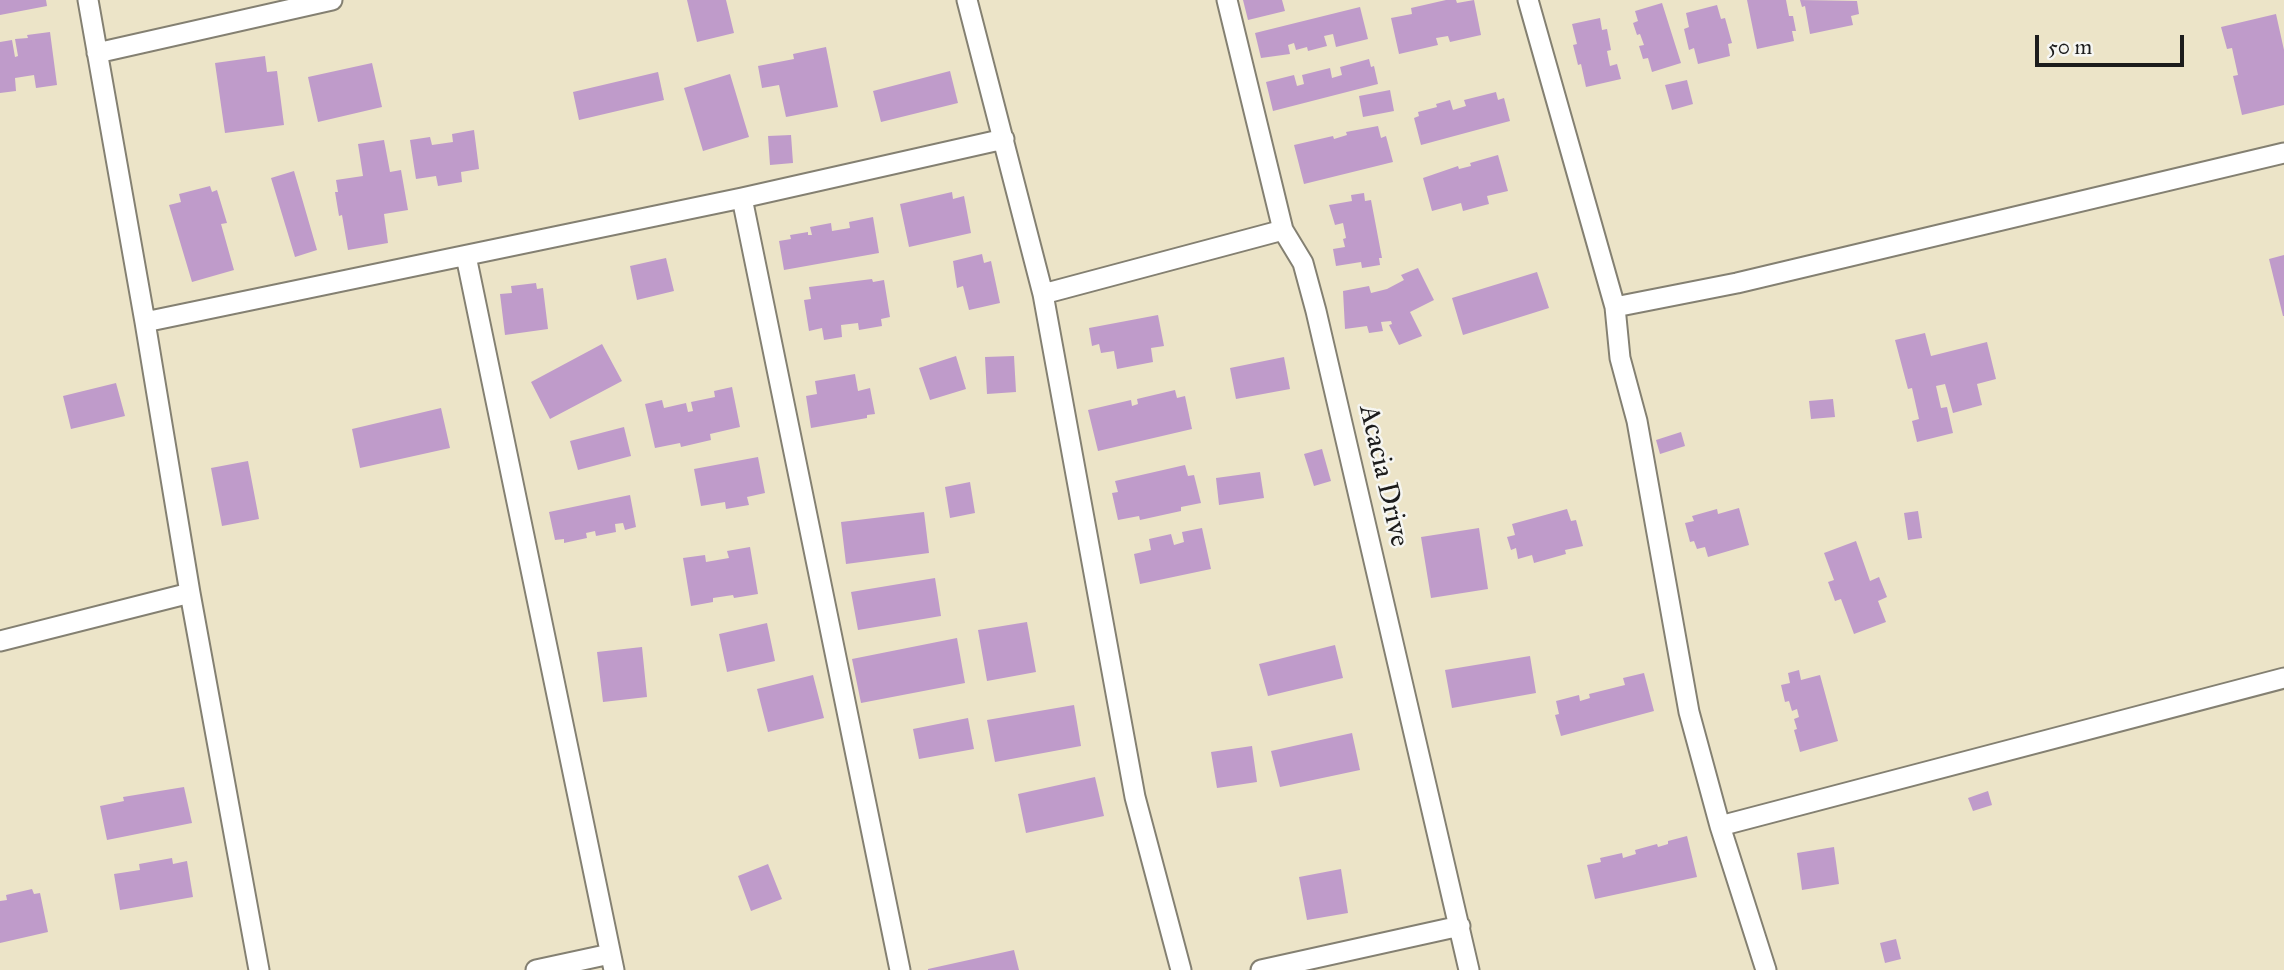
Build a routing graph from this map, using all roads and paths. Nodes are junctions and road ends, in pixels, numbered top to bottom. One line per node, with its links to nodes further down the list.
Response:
1 (88, 0): 6 (street)
2 (332, 0): 6 (street)
3 (967, 0): 7 (street)
4 (1227, 0): 10 (street, Acacia Drive)
5 (1528, 0): 13 (street)
6 (97, 53): 14 (street)
7 (1004, 139): 9 (street); 12 (street)
8 (2284, 153): 13 (street)
9 (742, 198): 11 (street); 23 (street)
10 (1283, 230): 12 (street); 19 (street, Acacia Drive)
11 (466, 256): 14 (street); 20 (street)
12 (1043, 294): 24 (street)
13 (1615, 307): 18 (street)
14 (145, 322): 15 (street)
15 (190, 593): 16 (street); 21 (street)
16 (0, 641)
17 (2284, 678): 18 (street)
18 (1720, 826): 27 (street)
19 (1460, 926): 25 (street); 26 (street, Acacia Drive)
20 (612, 962): 22 (street)
21 (259, 970)
22 (536, 970)
23 (900, 970)
24 (1181, 970)
25 (1261, 970)
26 (1469, 970)
27 (1766, 970)

